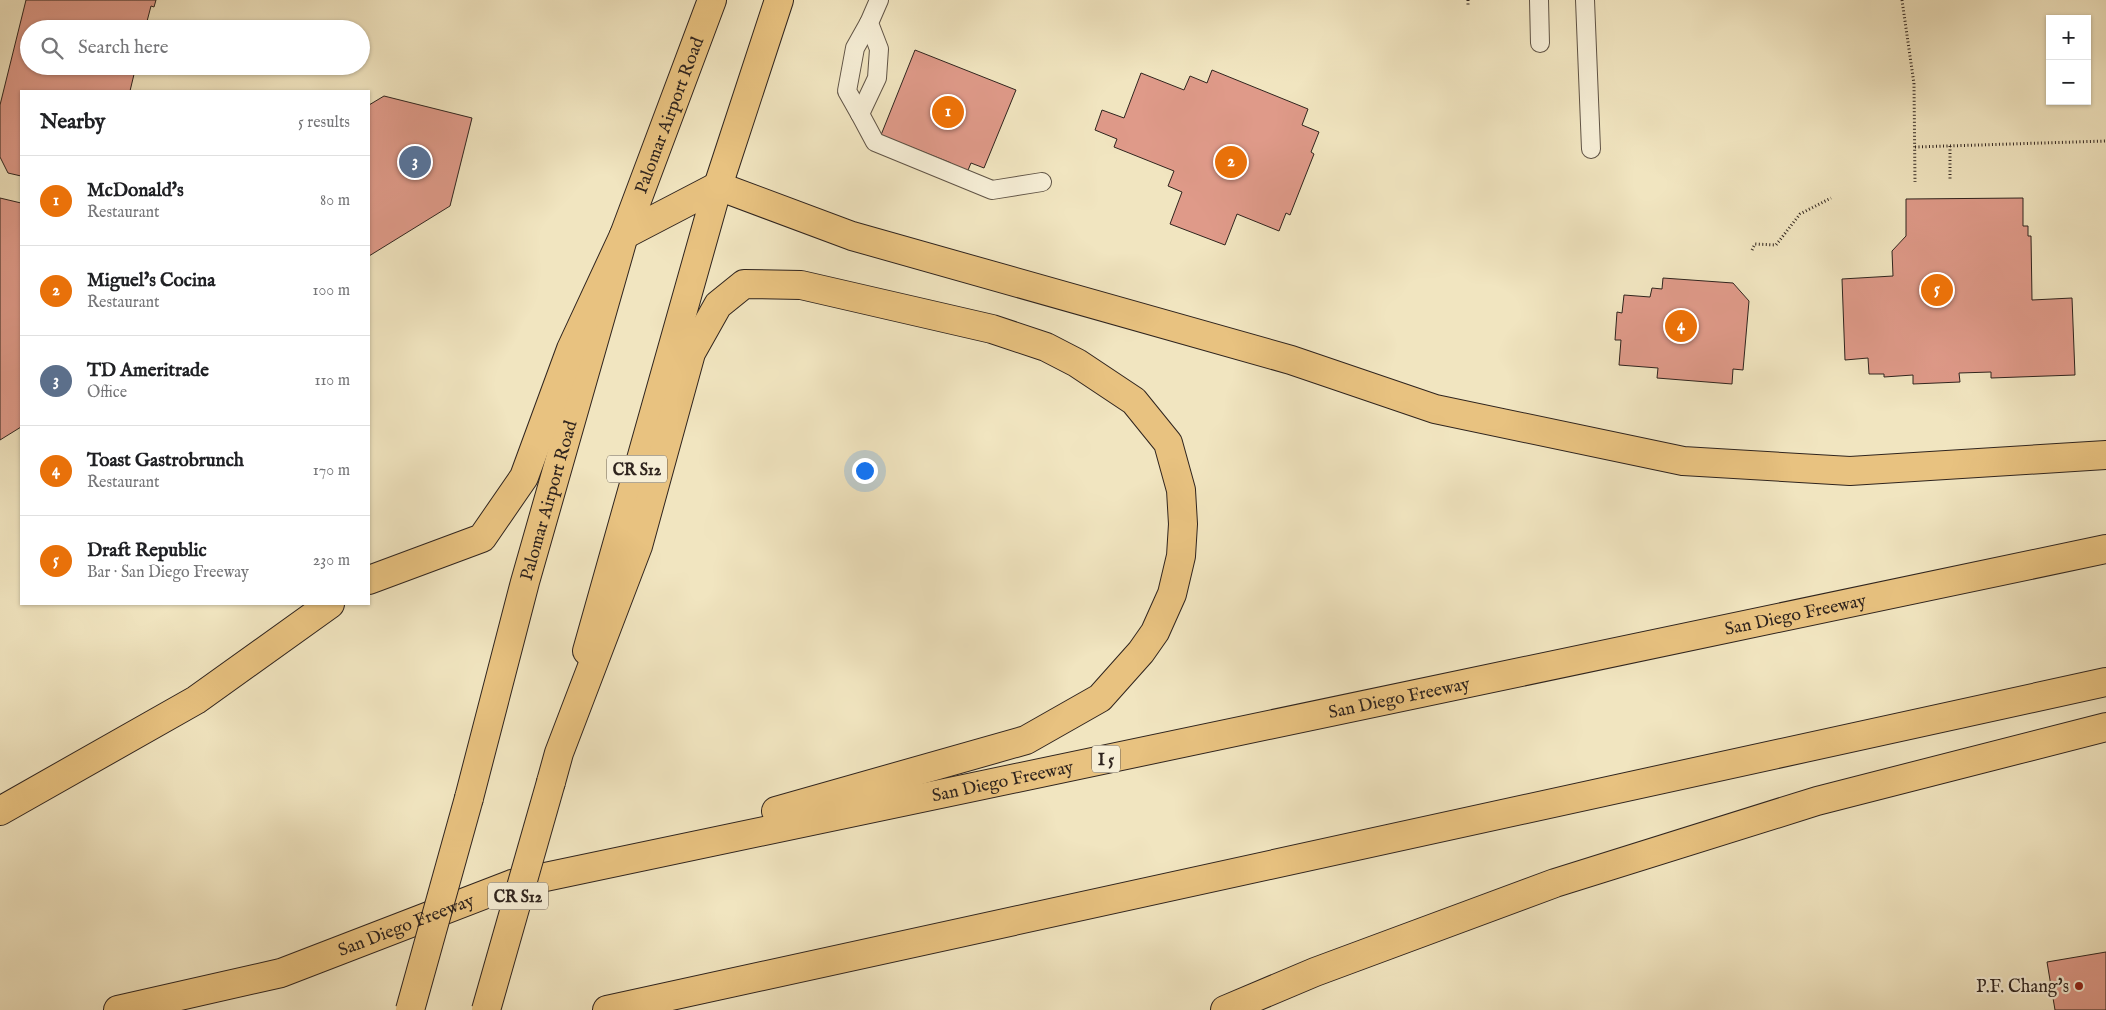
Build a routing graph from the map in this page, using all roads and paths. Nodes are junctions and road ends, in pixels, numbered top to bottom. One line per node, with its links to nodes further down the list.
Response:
1 (712, 0): 21 (main road, Palomar Airport Road)
2 (879, 0): 9 (lane)
3 (1468, 0): 8 (path)
4 (1539, 0): 10 (lane)
5 (1586, 0): 15 (lane)
6 (1902, 0): 14 (path)
7 (779, 2): 19 (main road, CR S12)
8 (1468, 5)
9 (869, 22): 11 (lane); 11 (lane)
10 (1540, 43)
11 (860, 114): 17 (lane)
12 (2106, 141): 13 (path)
13 (1950, 146): 14 (path); 16 (path)
14 (1915, 147): 18 (path)
15 (1591, 149)
16 (1950, 181)
17 (1042, 182)
18 (1915, 182)
19 (718, 186): 21 (main road); 23 (main road); 29 (main road, CR S12)
20 (1832, 198): 22 (path)
21 (624, 235): 25 (main road); 33 (main road, Palomar Airport Road, bridge)
22 (1752, 250)
23 (2106, 455)
24 (2106, 549): 31 (main road, San Diego Freeway / I 5)
25 (370, 580)
26 (329, 605): 30 (main road)
27 (2106, 682): 35 (main road)
28 (2106, 727): 36 (main road)
29 (559, 753): 31 (main road); 34 (main road, CR S12, bridge)
30 (0, 811)
31 (671, 850): 32 (main road, San Diego Freeway / I 5)
32 (118, 1010)
33 (410, 1010)
34 (486, 1010)
35 (607, 1010)
36 (1225, 1010)

